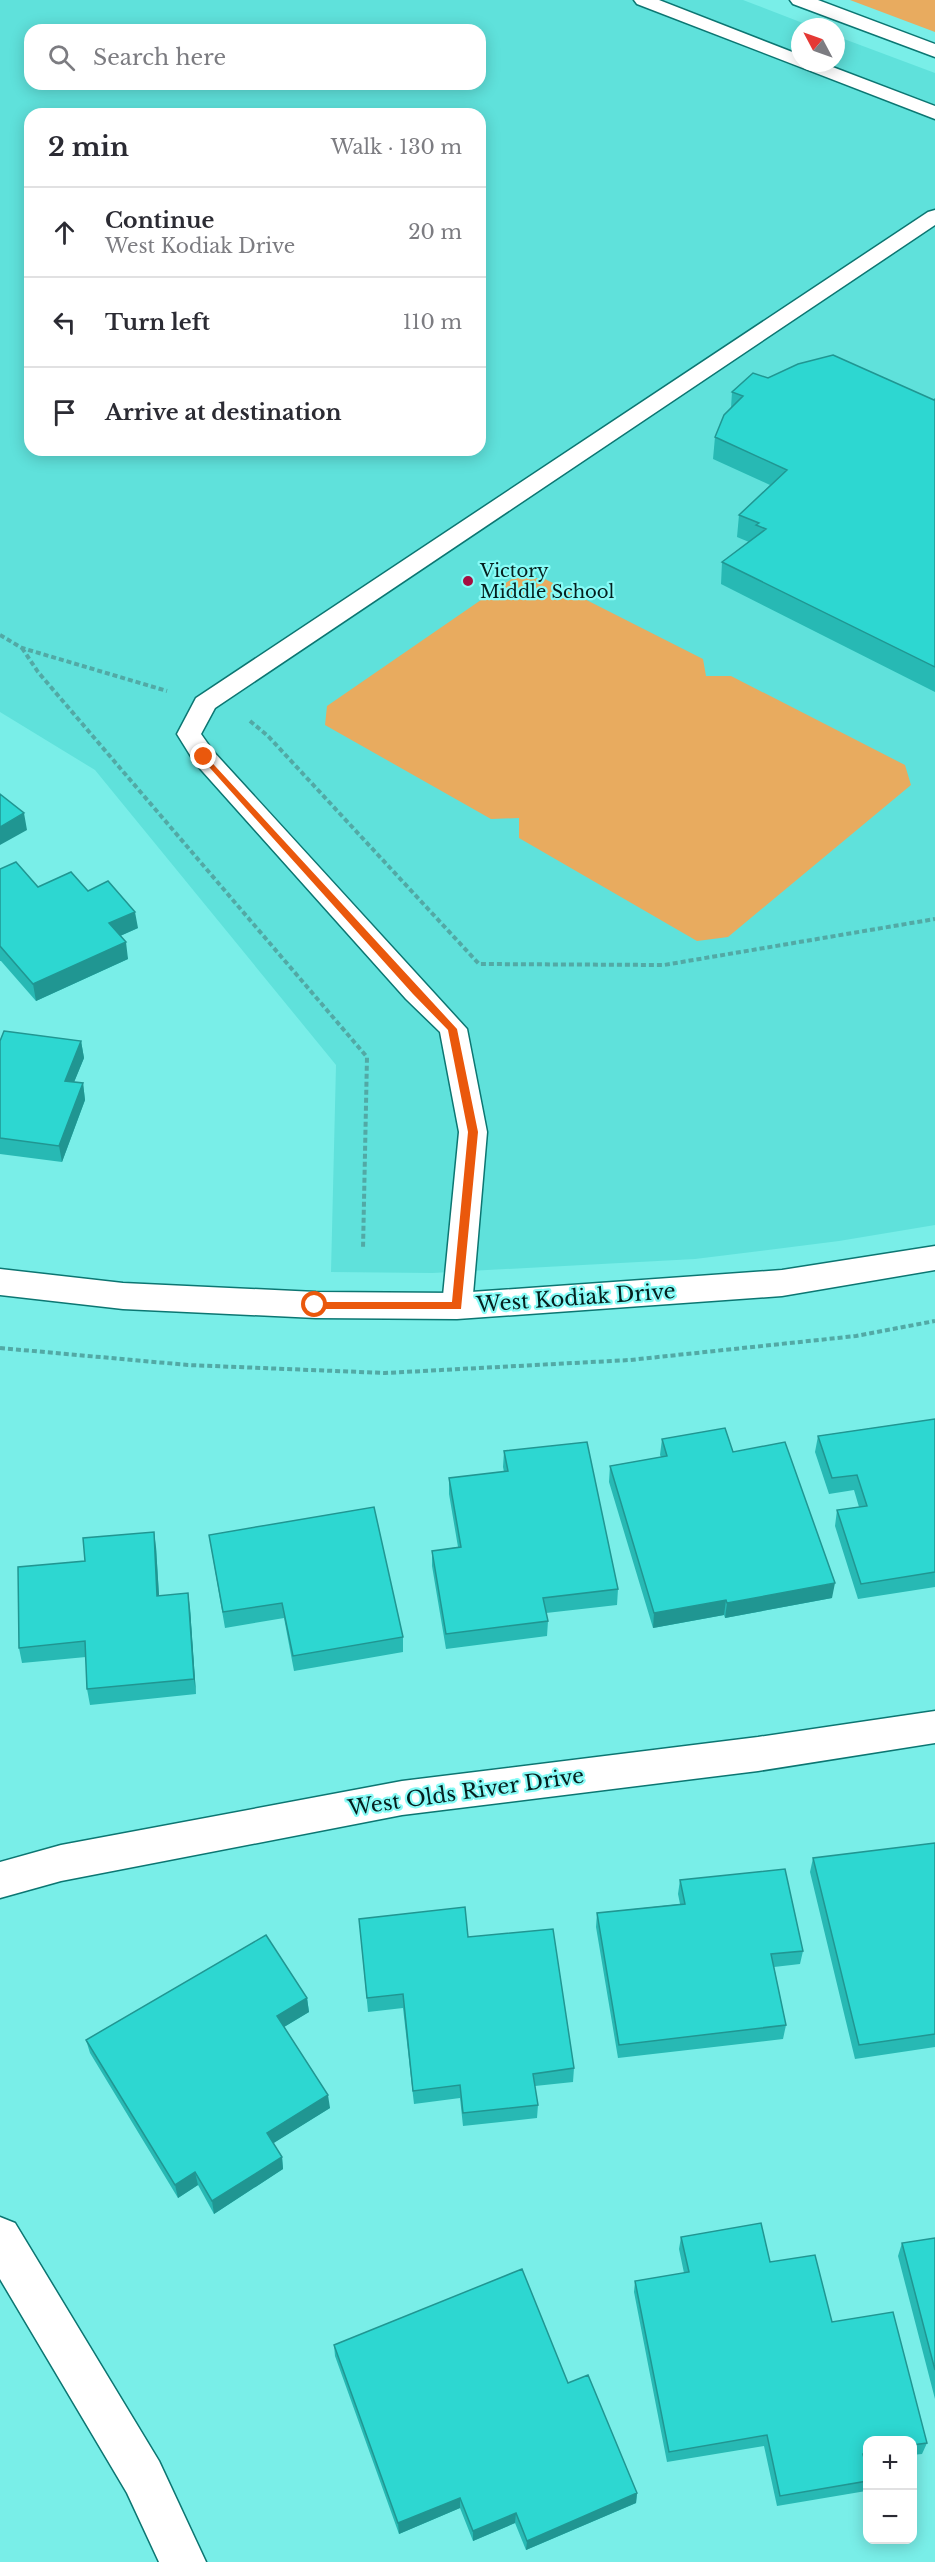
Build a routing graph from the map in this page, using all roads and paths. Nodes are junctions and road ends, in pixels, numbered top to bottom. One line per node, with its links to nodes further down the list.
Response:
1 (643, 0): 4 (lane)
2 (800, 0): 3 (street)
3 (935, 51)
4 (791, 58)
5 (828, 72): 6 (lane)
6 (935, 113)
7 (935, 216): 10 (lane)
8 (0, 635): 9 (path)
9 (22, 648): 10 (path); 12 (path)
10 (205, 703): 11 (path); 15 (lane)
11 (935, 919)
12 (363, 1249)
13 (935, 1258): 15 (street, West Kodiak Drive)
14 (0, 1282): 15 (street, West Kodiak Drive)
15 (457, 1306)
16 (935, 1321): 17 (path)
17 (0, 1348)
18 (935, 1727): 19 (street, West Olds River Drive)
19 (0, 1880)
20 (0, 2238): 21 (street)
21 (183, 2562)

